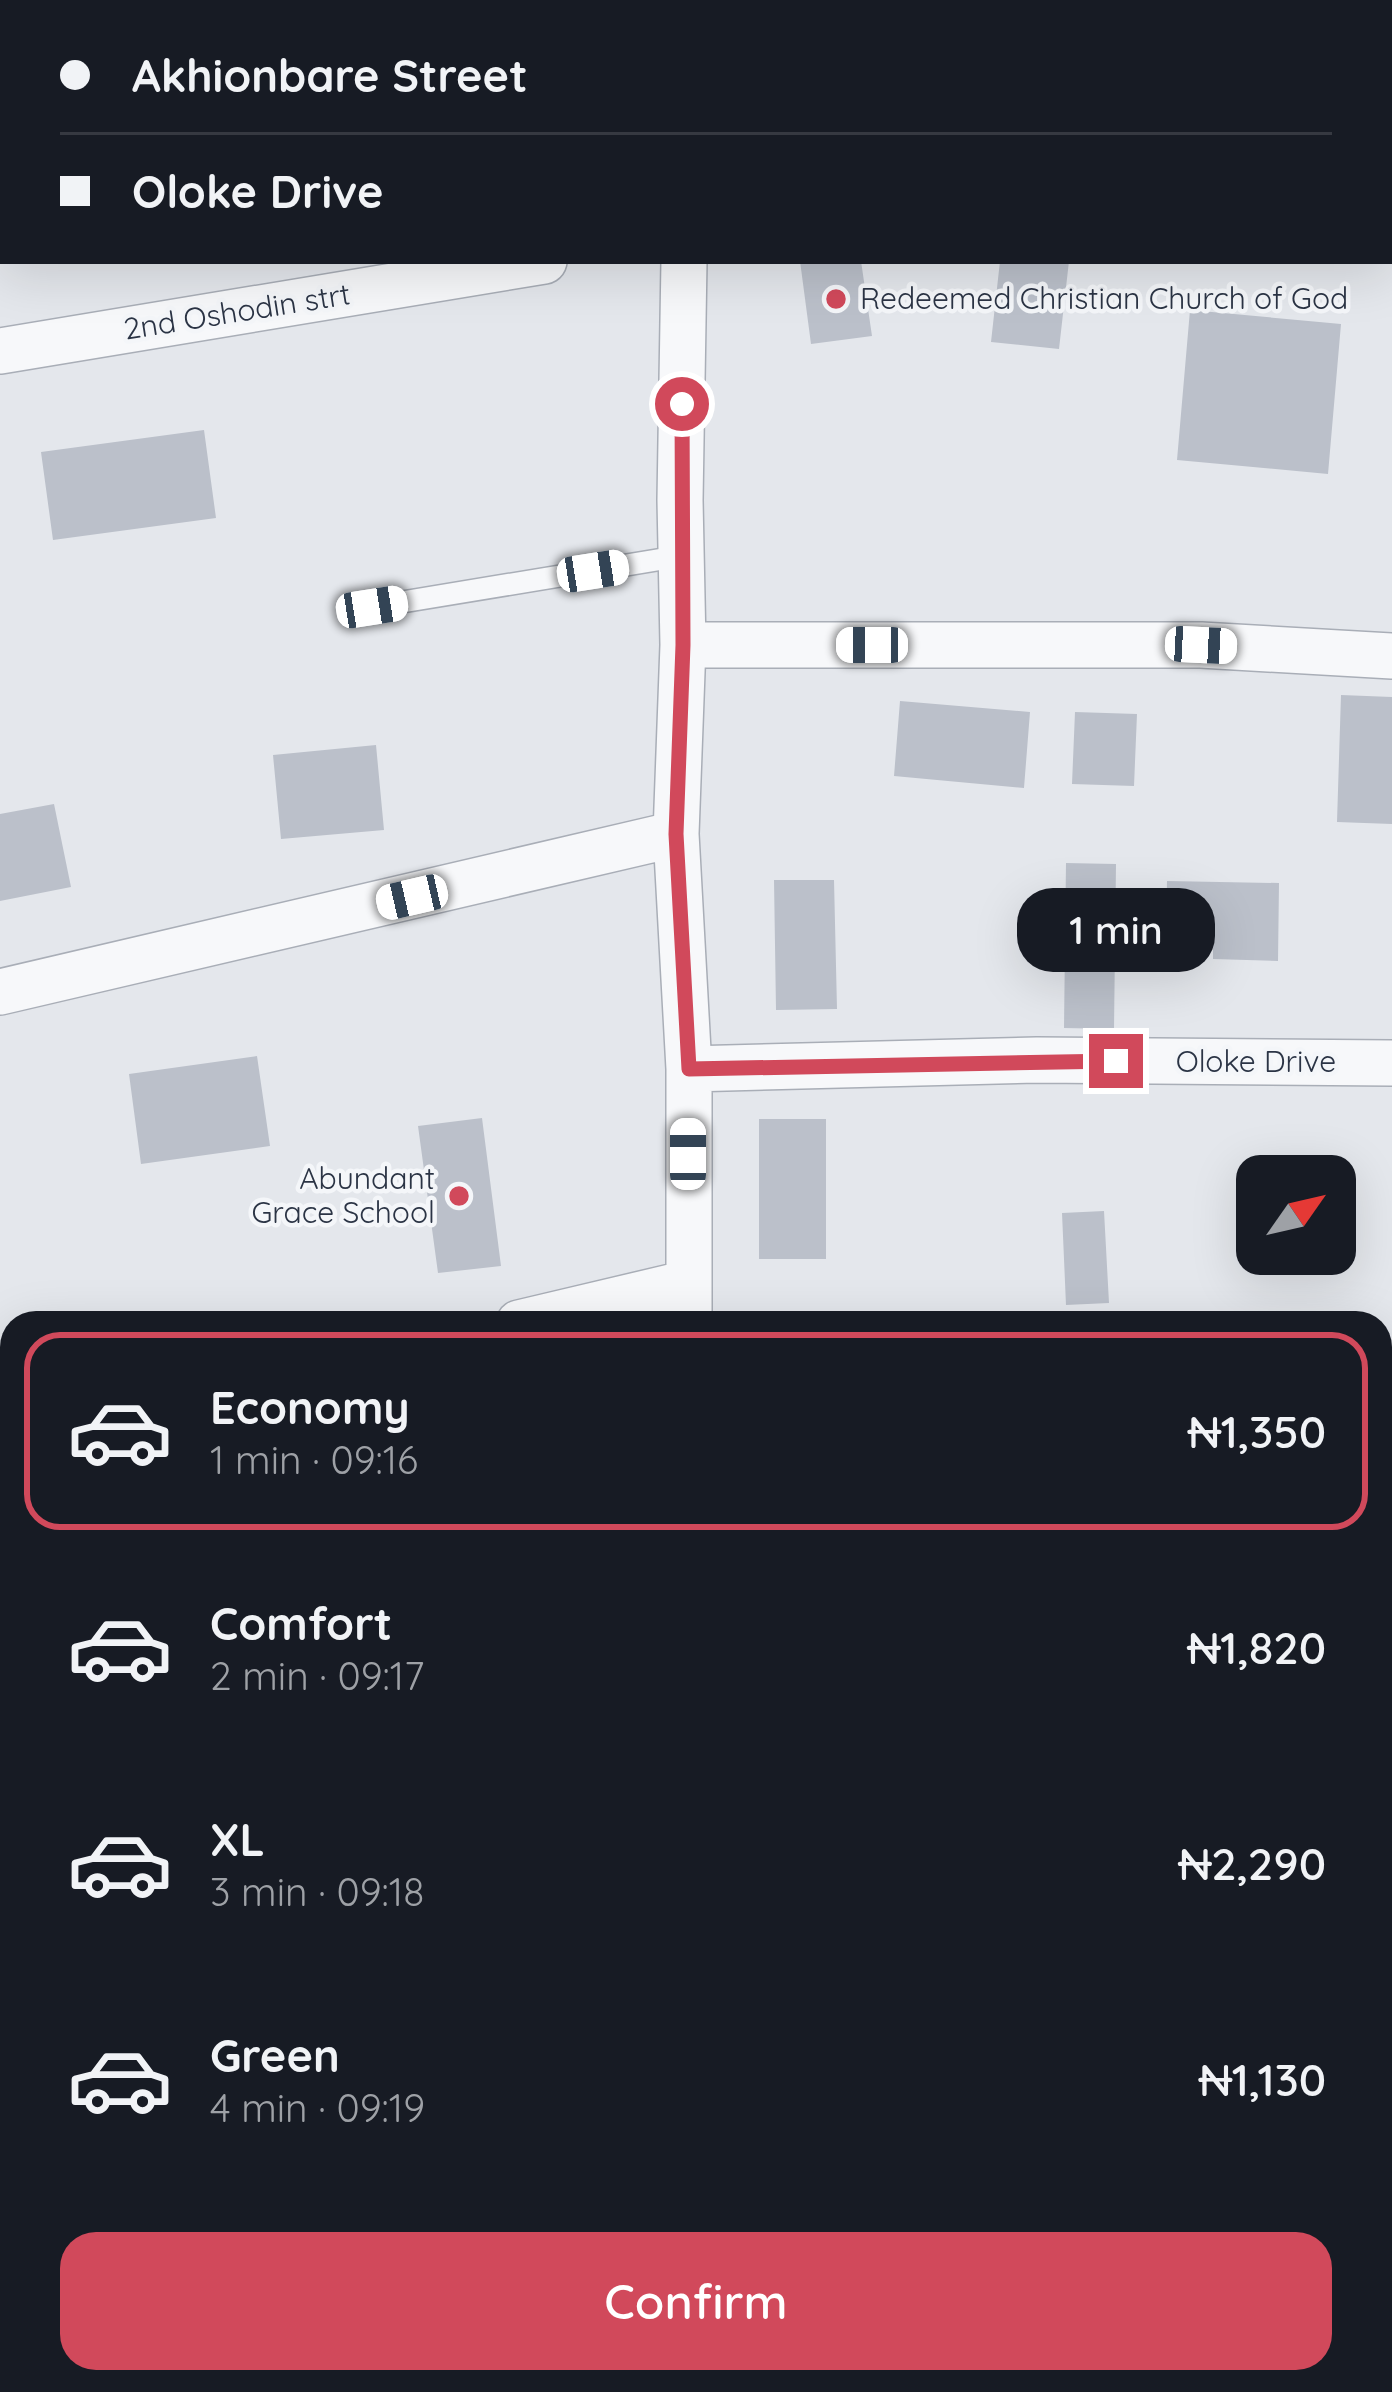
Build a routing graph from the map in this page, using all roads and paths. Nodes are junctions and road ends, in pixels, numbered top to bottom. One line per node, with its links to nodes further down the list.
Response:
1 (526, 264): 3 (street, 2nd Oshodin strt)
2 (684, 264): 4 (street)
3 (0, 351)
4 (681, 556): 5 (lane); 6 (street)
5 (372, 607)
6 (683, 645): 7 (street); 8 (street)
7 (1392, 656)
8 (676, 834): 9 (street); 11 (street)
9 (0, 992)
10 (1392, 1063): 11 (street, Oloke Drive)
11 (689, 1069): 12 (street)
12 (688, 1303): 13 (street)
13 (620, 1311)

